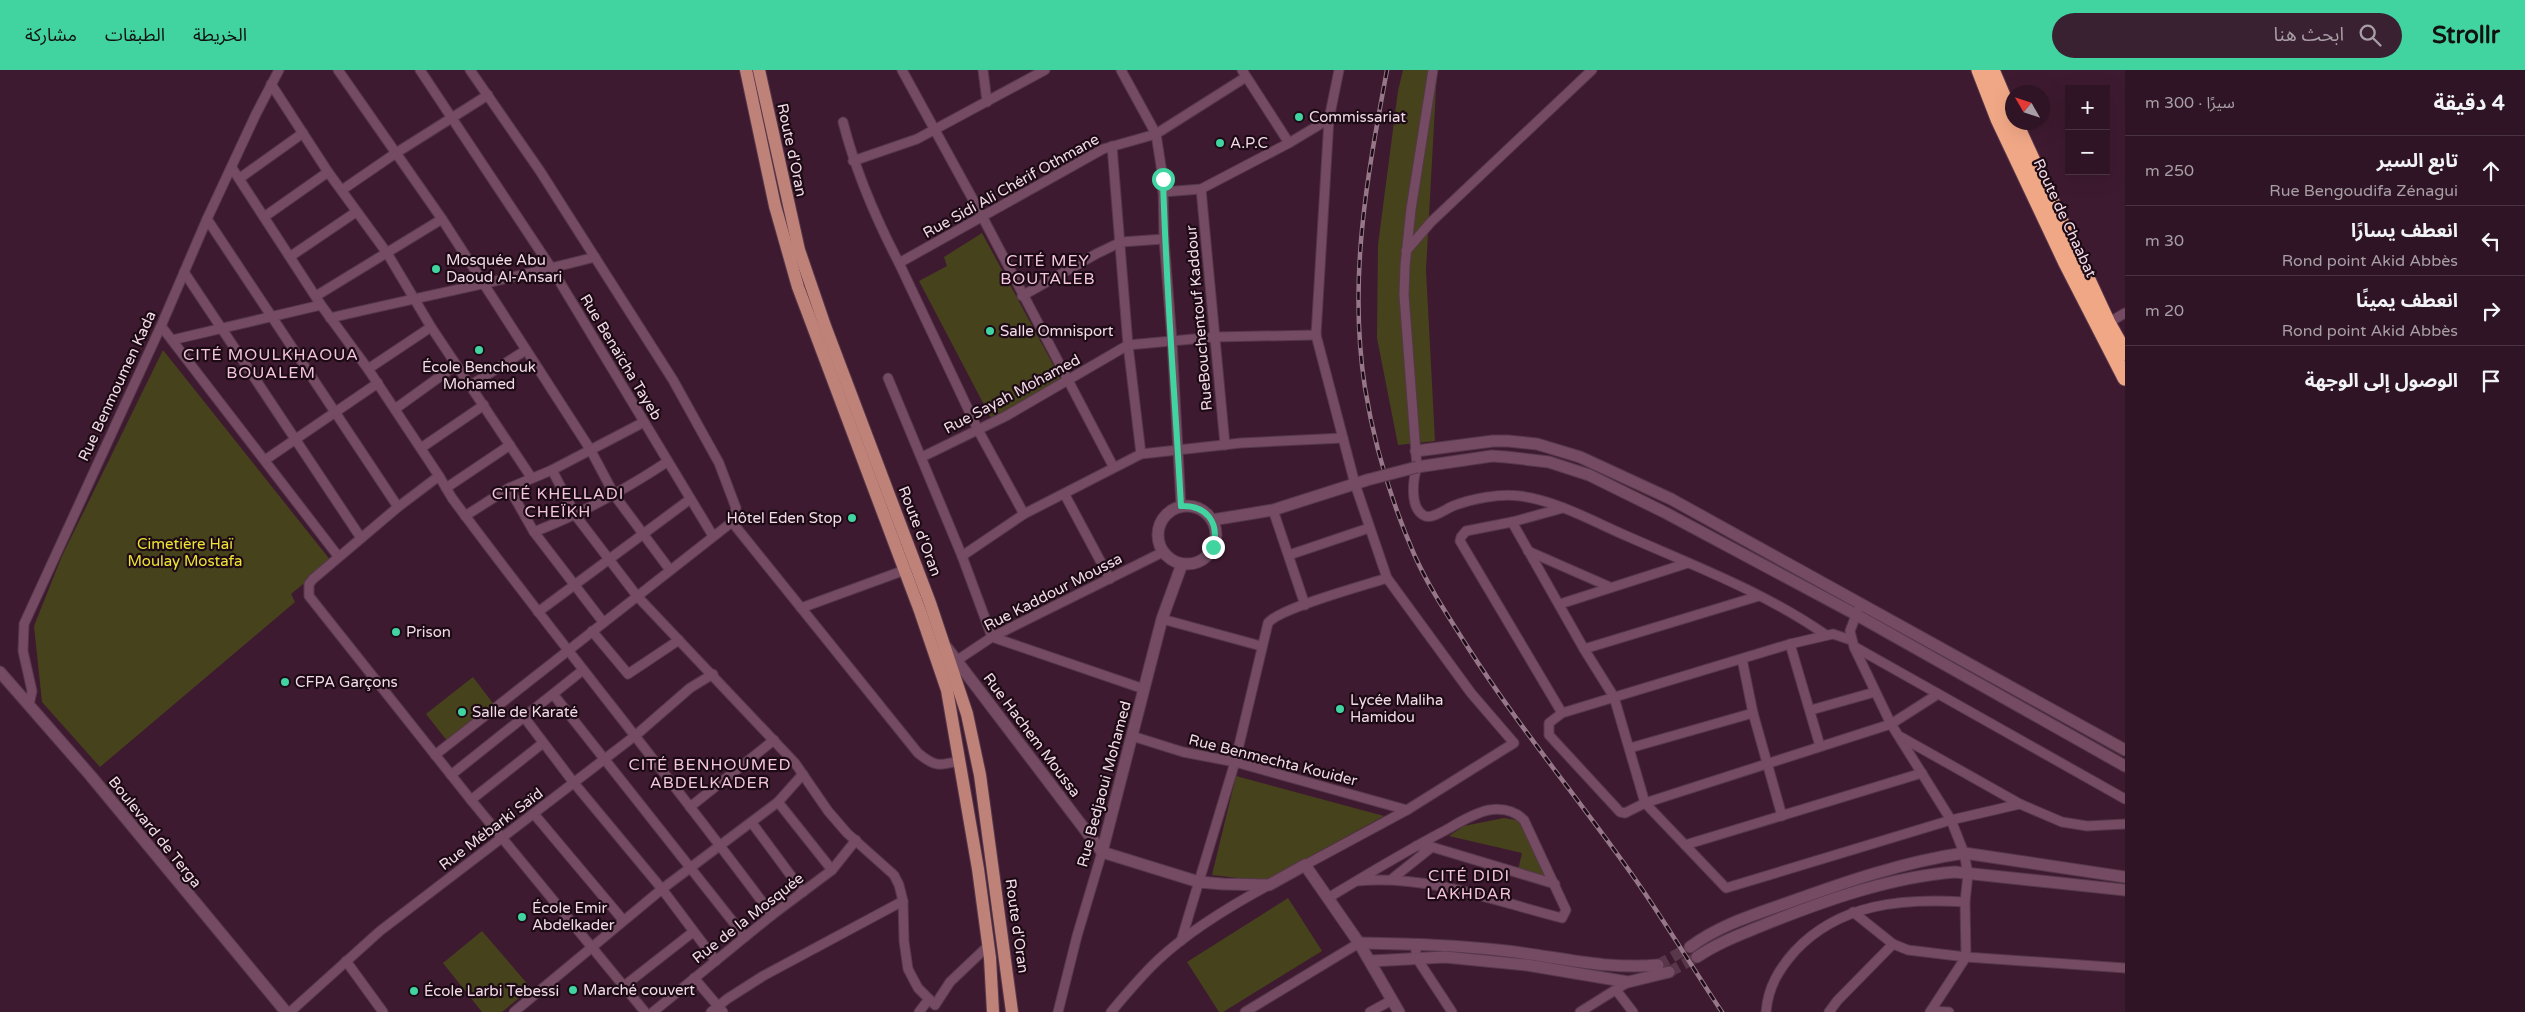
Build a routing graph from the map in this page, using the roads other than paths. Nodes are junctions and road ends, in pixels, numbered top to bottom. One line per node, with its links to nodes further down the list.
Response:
1 (279, 70): 17 (street, Rue Benmoumen Kada)
2 (338, 70): 30 (street)
3 (420, 70): 21 (street, Rue Benaïcha Tayeb)
4 (470, 70): 18 (street)
5 (746, 70): 132 (main road, Route d'Oran)
6 (759, 70): 151 (main road, Route d'Oran)
7 (902, 70): 25 (street)
8 (983, 70): 20 (street)
9 (1045, 70): 20 (street)
10 (1121, 70): 27 (street)
11 (1339, 70): 22 (street)
12 (1433, 70): 45 (street)
13 (1592, 70): 45 (street)
14 (1979, 70): 74 (highway, Route de Chaabat)
15 (1992, 70): 19 (highway)
16 (1244, 74): 27 (street, Rue Sidi Ali Chérif Othmane); 28 (street)
17 (271, 84): 26 (street); 32 (street, Rue Benmoumen Kada)
18 (488, 95): 21 (street); 48 (street)
19 (2005, 101)
20 (987, 102): 25 (street)
21 (452, 117): 30 (street); 50 (street, Rue Benaïcha Tayeb)
22 (1329, 119): 28 (street); 64 (street)
23 (843, 122): 31 (street)
24 (2019, 130): 60 (highway, Route de Chaabat)
25 (934, 131): 31 (street); 39 (street)
26 (303, 132): 33 (street); 34 (street)
27 (1156, 134): 29 (street, Rue Sidi Ali Chérif Othmane); 37 (street)
28 (1289, 143): 35 (street)
29 (1112, 146): 39 (street, Rue Sidi Ali Chérif Othmane); 44 (street)
30 (396, 153): 36 (street); 42 (street)
31 (853, 161): 49 (street)
32 (232, 168): 34 (street); 41 (street, Rue Benmoumen Kada)
33 (328, 172): 36 (street); 40 (street)
34 (240, 178): 40 (street)
35 (1201, 189): 37 (street); 65 (street, RueBouchentouf Kaddour)
36 (342, 190): 38 (street)
37 (1163, 192): 43 (street)
38 (356, 212): 46 (street); 47 (street)
39 (982, 216): 49 (street, Rue Sidi Ali Chérif Othmane); 54 (street)
40 (264, 217): 47 (street)
41 (207, 219): 51 (street, Rue Benmoumen Kada); 58 (street)
42 (442, 219): 46 (street); 52 (street)
43 (1164, 238): 44 (street); 67 (street)
44 (1121, 242): 54 (street); 68 (street)
45 (1406, 252): 91 (street)
46 (387, 253): 53 (street); 55 (street)
47 (291, 256): 53 (street)
48 (595, 257): 50 (street); 116 (street)
49 (899, 263): 82 (street)
50 (552, 269): 52 (street); 81 (street, Rue Benaïcha Tayeb)
51 (184, 272): 61 (street, Rue Benmoumen Kada); 63 (street)
52 (483, 286): 55 (street); 69 (street)
53 (316, 296): 56 (street)
54 (1022, 296): 75 (street)
55 (413, 298): 59 (street); 62 (street)
56 (321, 305): 58 (street); 59 (street)
57 (2125, 313): 60 (street)
58 (271, 318): 63 (street); 80 (street)
59 (330, 318): 72 (street)
60 (2108, 323): 70 (highway, Route de Chaabat)
61 (161, 326): 66 (street); 167 (street, Rue Benmoumen Kada)
62 (431, 327): 71 (street); 72 (street)
63 (221, 329): 66 (street); 84 (street)
64 (1316, 334): 65 (street, Rue Sayah Mohamed); 83 (street)
65 (1216, 337): 67 (street, Rue Sayah Mohamed); 86 (street, RueBouchentouf Kaddour)
66 (172, 340): 94 (street)
67 (1172, 341): 68 (street, Rue Sayah Mohamed); 89 (street)
68 (1128, 345): 75 (street, Rue Sayah Mohamed); 92 (street)
69 (526, 350): 77 (street); 88 (street)
70 (2125, 354)
71 (456, 365): 77 (street); 79 (street)
72 (368, 369): 76 (street)
73 (888, 378): 93 (street)
74 (2125, 378)
75 (1068, 382): 82 (street, Rue Sayah Mohamed); 97 (street)
76 (378, 383): 79 (street); 80 (street)
77 (470, 385): 78 (street)
78 (484, 405): 85 (street); 87 (street)
79 (395, 409): 87 (street)
80 (333, 412): 84 (street); 109 (street)
81 (644, 422): 88 (street); 95 (street, Rue Benaïcha Tayeb)
82 (978, 430): 93 (street, Rue Sayah Mohamed); 112 (street)
83 (1343, 438): 86 (street); 102 (street)
84 (294, 439): 94 (street); 122 (street)
85 (510, 445): 101 (street); 103 (street)
86 (1225, 445): 89 (street)
87 (421, 448): 100 (street)
88 (590, 449): 99 (street); 106 (street)
89 (1178, 449): 92 (street); 108 (street)
90 (1561, 450): 91 (street); 96 (street); 139 (street)
91 (1416, 452): 98 (street)
92 (1141, 454): 97 (street)
93 (922, 458): 127 (street)
94 (265, 460): 126 (street)
95 (667, 462): 106 (street); 107 (street, Rue Benaïcha Tayeb)
96 (1557, 464): 98 (street); 144 (street)
97 (1113, 466): 105 (street)
98 (1417, 467): 102 (street, bridge); 110 (street)
99 (552, 470): 101 (street); 114 (street)
100 (439, 476): 103 (street); 109 (street)
101 (531, 477): 104 (street)
102 (1355, 484): 111 (street); 118 (street)
103 (446, 488): 113 (street)
104 (510, 488): 113 (street); 119 (street)
105 (1065, 495): 112 (street); 134 (street)
106 (615, 496): 114 (street); 120 (street)
107 (689, 500): 120 (street); 121 (street, Rue Benaïcha Tayeb)
108 (1181, 506): 115 (street); 124 (street)
109 (398, 507): 122 (street)
110 (1563, 508): 117 (street); 129 (street)
111 (1273, 510): 115 (street); 125 (street)
112 (1024, 514): 127 (street)
113 (465, 516): 143 (street)
114 (576, 516): 119 (street); 128 (street)
115 (1212, 520): 130 (street)
116 (732, 522): 121 (street); 142 (street)
117 (1512, 522): 123 (street); 169 (street)
118 (1370, 528): 125 (street); 133 (street)
119 (534, 532): 135 (street)
120 (643, 534): 128 (street); 131 (street)
121 (713, 536): 131 (street)
122 (361, 538): 126 (street)
123 (1528, 551): 136 (street); 140 (street)
124 (1163, 552): 130 (street); 134 (street, Rue Kaddour Moussa)
125 (1289, 555): 141 (street)
126 (338, 556): 181 (street)
127 (962, 556): 149 (street)
128 (610, 559): 135 (street); 137 (street)
129 (1688, 563): 136 (street); 138 (street)
130 (1182, 564): 145 (street, Rue Bedjaoui Mohamed)
131 (670, 570): 137 (street)
132 (905, 570): 142 (street); 183 (main road, Route d'Oran)
133 (1387, 578): 141 (street); 197 (street)
134 (1110, 580): 149 (street, Rue Kaddour Moussa)
135 (574, 585): 143 (street); 146 (street)
136 (1610, 588): 140 (street)
137 (637, 596): 146 (street); 150 (street)
138 (1759, 596): 148 (street); 155 (street)
139 (1862, 603): 144 (street); 180 (street)
140 (1560, 604): 155 (street)
141 (1305, 605): 154 (street)
142 (801, 608): 183 (street)
143 (538, 612): 156 (street)
144 (1855, 614): 152 (street); 186 (street)
145 (1162, 619): 154 (street); 162 (street, Rue Bedjaoui Mohamed)
146 (603, 622): 147 (street)
147 (592, 631): 150 (street); 156 (street)
148 (1826, 635): 152 (street); 153 (street)
149 (992, 637): 158 (street, Rue Kaddour Moussa); 162 (street)
150 (679, 640): 161 (street)
151 (943, 643): 158 (street, Rue Hachem Moussa); 267 (main road, Route d'Oran)
152 (1853, 643): 163 (street); 165 (street)
153 (1790, 644): 157 (street); 168 (street)
154 (1261, 646): 184 (street)
155 (1584, 649): 166 (street)
156 (567, 651): 159 (street); 181 (street)
157 (1742, 660): 166 (street); 170 (street)
158 (956, 661): 209 (street, Rue Hachem Moussa)
159 (583, 670): 164 (street); 173 (street)
160 (0, 672): 167 (street, Boulevard de Terga)
161 (713, 674): 173 (street, Rue Mébarki Saïd); 176 (street)
162 (1144, 689): 174 (street, Rue Bedjaoui Mohamed)
163 (1875, 692): 168 (street); 172 (street)
164 (553, 694): 171 (street); 182 (street)
165 (1938, 694): 172 (street); 191 (street)
166 (1614, 697): 169 (street); 179 (street)
167 (29, 705): 259 (street, Boulevard de Terga)
168 (1811, 710): 178 (street)
169 (1562, 713): 194 (street)
170 (1753, 713): 179 (street); 185 (street)
171 (524, 717): 177 (street); 189 (street)
172 (1892, 724): 175 (street); 178 (street)
173 (636, 735): 182 (street, Rue Mébarki Saïd); 196 (street)
174 (1132, 736): 184 (street, Rue Benmechta Kouider); 209 (street, Rue Bedjaoui Mohamed)
175 (1901, 737): 187 (street); 195 (street)
176 (774, 740): 188 (street); 196 (street)
177 (543, 743): 190 (street); 192 (street)
178 (1820, 746): 185 (street)
179 (1630, 748): 194 (street)
180 (2125, 750)
181 (435, 755): 189 (street)
182 (605, 759): 190 (street, Rue Mébarki Saïd); 212 (street)
183 (960, 761): 237 (main road, Route d'Oran)
184 (1235, 762): 197 (street, Rue Benmechta Kouider); 219 (street)
185 (1766, 763): 194 (street); 199 (street)
186 (2125, 766)
187 (1922, 773): 199 (street); 200 (street)
188 (803, 774): 193 (street); 204 (street)
189 (451, 775): 192 (street)
190 (574, 783): 198 (street, Rue Mébarki Saïd); 223 (street)
191 (2125, 799)
192 (471, 800): 203 (street)
193 (778, 802): 201 (street); 213 (street)
194 (1645, 803): 205 (street)
195 (2020, 804): 200 (street); 202 (street)
196 (690, 807): 207 (street)
197 (1407, 810): 211 (street)
198 (534, 814): 203 (street, Rue Mébarki Saïd); 231 (street)
199 (1782, 816): 205 (street)
200 (1951, 820): 205 (street); 210 (street)
201 (752, 823): 207 (street); 225 (street)
202 (2125, 824)
203 (503, 838): 239 (street); 244 (street, Rue Mébarki Saïd)
204 (856, 840): 213 (street, Rue de la Mosquée); 227 (street)
205 (1685, 845)
206 (1415, 846): 208 (street); 218 (street); 221 (street)
207 (720, 847): 212 (street); 230 (street)
208 (1432, 847): 217 (street); 221 (street)
209 (1102, 852): 219 (street); 268 (street, Rue Bedjaoui Mohamed)
210 (1964, 853): 214 (street); 215 (street); 240 (street)
211 (1305, 866): 222 (street); 226 (street)
212 (692, 868): 223 (street); 233 (street)
213 (832, 870): 225 (street, Rue de la Mosquée)
214 (2072, 870): 216 (street); 220 (street)
215 (1968, 874): 220 (street); 228 (street); 242 (street)
216 (2125, 877)
217 (1393, 878): 218 (street); 221 (street)
218 (1357, 881): 226 (street)
219 (1199, 882): 222 (street); 234 (street)
220 (2070, 883): 224 (street)
221 (1556, 884)
222 (1269, 885): 234 (street)
223 (662, 889): 231 (street); 232 (street)
224 (2125, 890)
225 (803, 892): 230 (street, Rue de la Mosquée)
226 (1328, 898): 235 (street)
227 (903, 901): 255 (street); 256 (street)
228 (1965, 902): 229 (street); 243 (street)
229 (1853, 912): 236 (street); 275 (street)
230 (772, 914): 233 (street, Rue de la Mosquée)
231 (623, 920): 239 (street)
232 (693, 932): 245 (street); 252 (street)
233 (745, 937): 245 (street, Rue de la Mosquée)
234 (1181, 940): 269 (street)
235 (1359, 942): 238 (street); 246 (street); 270 (street)
236 (1893, 944): 243 (street); 276 (street)
237 (989, 945): 255 (street); 266 (main road, Route d'Oran)
238 (1416, 945): 241 (street); 247 (street)
239 (592, 946): 252 (street); 262 (street)
240 (1690, 947)
241 (1416, 957): 246 (street); 251 (street); 273 (street)
242 (1697, 957)
243 (1966, 957): 248 (street); 258 (street)
244 (346, 961): 260 (street, Rue Mébarki Saïd); 261 (street)
245 (716, 961): 250 (street, Rue de la Mosquée)
246 (1371, 961): 254 (street)
247 (1658, 965)
248 (2125, 968)
249 (1668, 972): 251 (street)
250 (694, 978): 256 (street); 264 (street, Rue de la Mosquée)
251 (1628, 982): 253 (street)
252 (624, 986): 263 (street)
253 (1616, 990): 257 (street); 274 (street)
254 (1392, 1000): 271 (street); 272 (street)
255 (933, 1005): 265 (street)
256 (717, 1010)
257 (1585, 1011)
258 (1930, 1011): 277 (street)
259 (286, 1012)
260 (290, 1012)
261 (384, 1012)
262 (514, 1012)
263 (646, 1012)
264 (653, 1012)
265 (919, 1012)
266 (993, 1012)
267 (1012, 1012)
268 (1058, 1012)
269 (1112, 1012)
270 (1245, 1012)
271 (1370, 1012)
272 (1399, 1012)
273 (1452, 1012)
274 (1633, 1012)
275 (1766, 1012)
276 (1829, 1012)
277 (1949, 1012)

